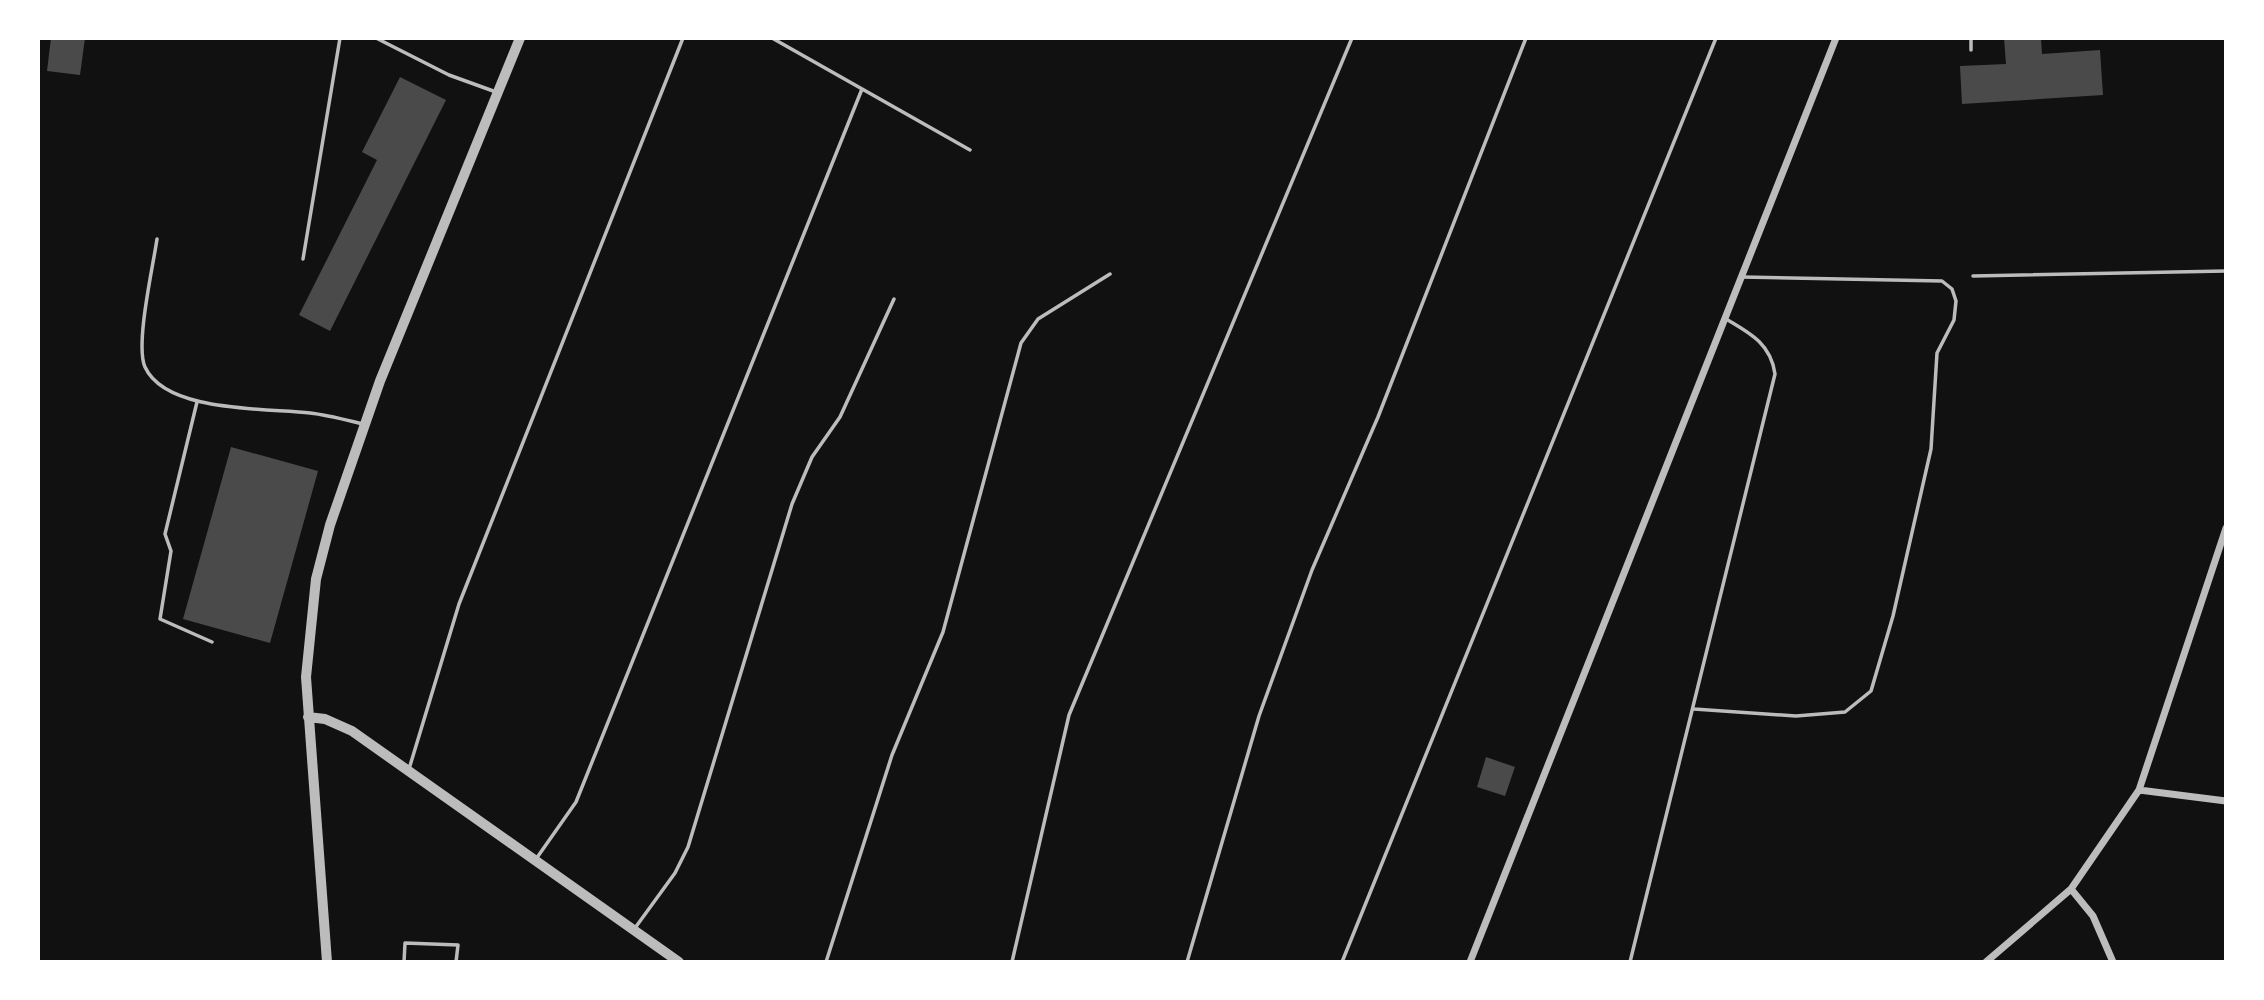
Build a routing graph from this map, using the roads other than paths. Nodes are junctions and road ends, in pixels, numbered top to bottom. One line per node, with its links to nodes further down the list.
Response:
1 (341, 38): 16 (lane)
2 (376, 38): 13 (lane)
3 (520, 38): 13 (street)
4 (683, 38): 29 (lane)
5 (772, 38): 12 (lane)
6 (1352, 38): 40 (lane)
7 (1526, 38): 41 (lane)
8 (1717, 38): 42 (lane)
9 (1836, 38): 20 (street)
10 (1971, 38): 11 (lane)
11 (1971, 50)
12 (862, 89): 14 (lane); 32 (lane)
13 (498, 93): 24 (street)
14 (970, 150)
15 (156, 239): 23 (lane)
16 (303, 259)
17 (2225, 271): 19 (lane)
18 (1110, 274): 39 (lane)
19 (1973, 276)
20 (1742, 277): 22 (street); 27 (lane)
21 (894, 299): 34 (lane)
22 (1725, 318): 27 (lane); 43 (street)
23 (197, 402): 24 (lane); 26 (lane)
24 (365, 424): 28 (street)
25 (2225, 528): 30 (street)
26 (212, 642)
27 (1694, 709): 44 (lane)
28 (308, 718): 29 (street); 35 (street)
29 (408, 771): 32 (street)
30 (2139, 790): 31 (street); 33 (street)
31 (2225, 801)
32 (535, 860): 34 (street)
33 (2071, 888): 45 (street); 46 (street)
34 (633, 929): 38 (street)
35 (327, 961)
36 (404, 961): 37 (lane)
37 (456, 961)
38 (679, 961)
39 (826, 961)
40 (1012, 961)
41 (1187, 961)
42 (1342, 961)
43 (1473, 961)
44 (1630, 961)
45 (1986, 961)
46 (2113, 961)

